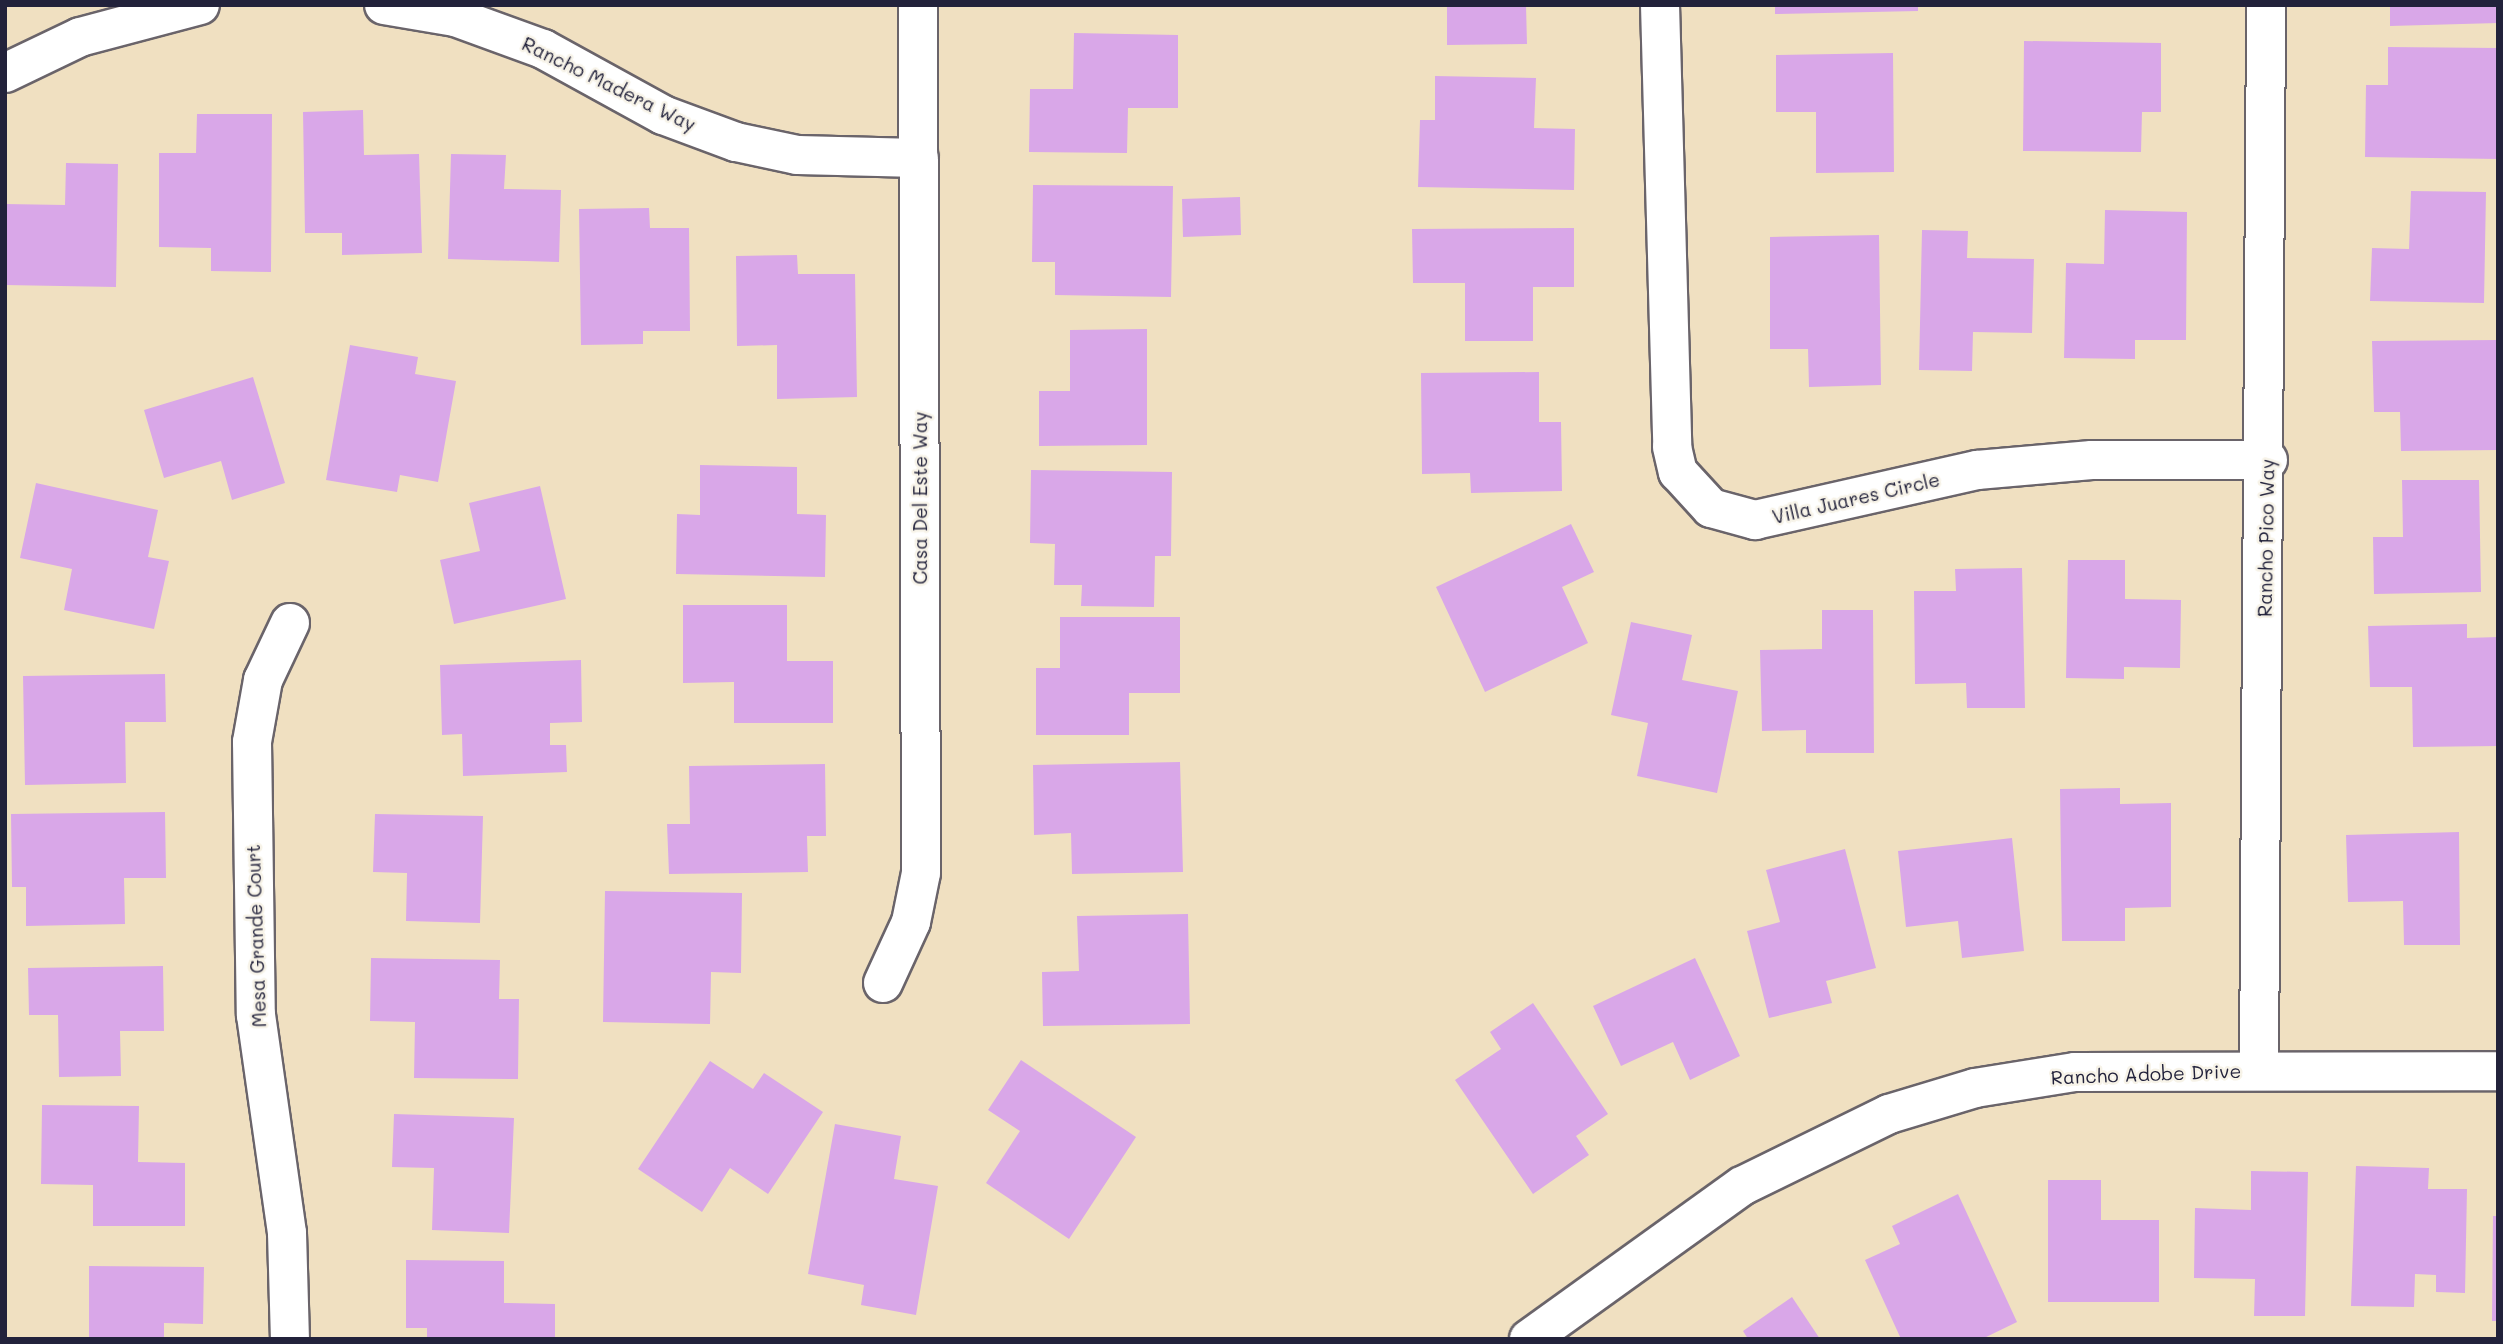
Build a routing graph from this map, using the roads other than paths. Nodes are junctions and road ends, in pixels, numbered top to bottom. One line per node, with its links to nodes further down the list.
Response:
1 (200, 5): 6 (street)
2 (384, 5): 7 (street, Rancho Madera Way)
3 (918, 5): 7 (street, Casa Del Este Way)
4 (1660, 5): 8 (street, Villa Juares Circle)
5 (2266, 5): 8 (street, Rancho Pico Way)
6 (5, 73)
7 (919, 158): 10 (street, Casa Del Este Way)
8 (2268, 460): 11 (street, Rancho Pico Way)
9 (290, 623): 14 (street, Mesa Grande Court)
10 (883, 983)
11 (2259, 1070): 12 (street, Rancho Adobe Drive); 13 (street, Rancho Adobe Drive)
12 (2498, 1071)
13 (1539, 1336)
14 (290, 1339)

